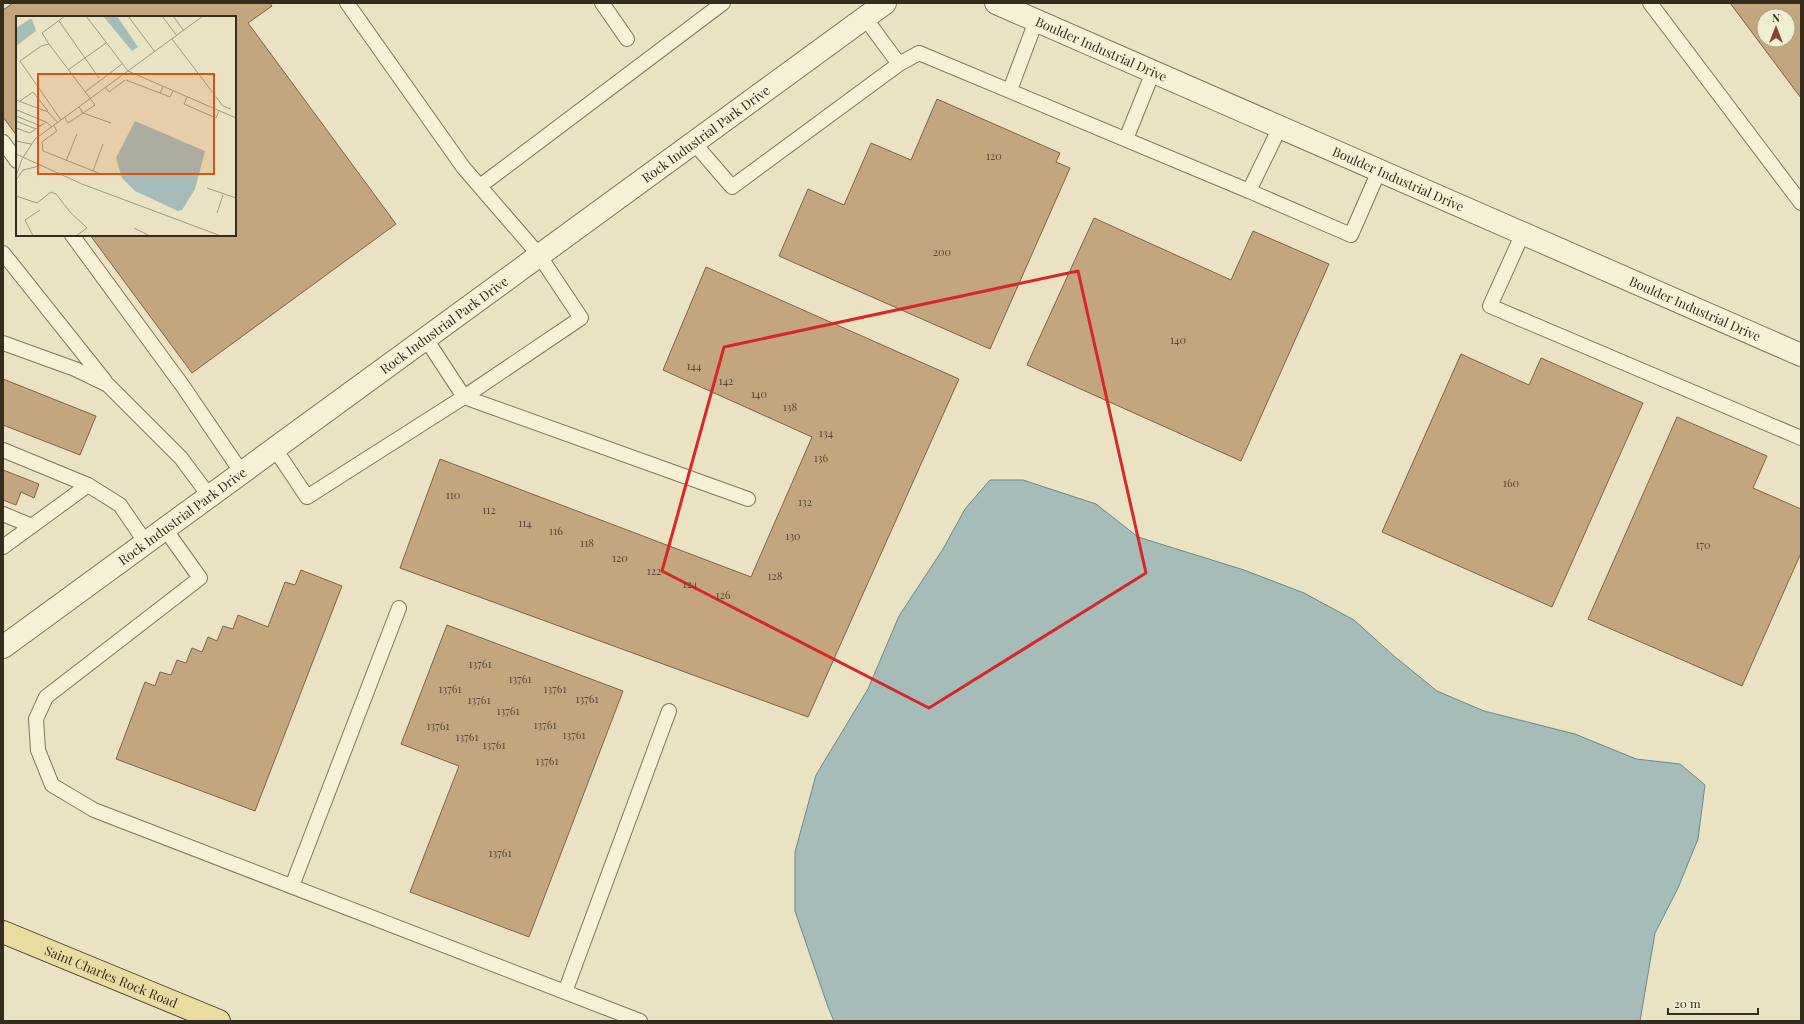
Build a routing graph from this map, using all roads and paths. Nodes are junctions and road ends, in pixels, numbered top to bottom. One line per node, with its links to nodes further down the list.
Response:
1 (347, 3): 19 (lane)
2 (602, 3): 9 (lane)
3 (723, 3): 19 (lane)
4 (885, 3): 7 (street, Rock Industrial Park Drive)
5 (996, 3): 8 (street, Boulder Industrial Drive)
6 (1650, 3): 21 (lane)
7 (865, 18): 10 (lane); 16 (street, Rock Industrial Park Drive)
8 (1036, 21): 11 (street, Boulder Industrial Drive); 12 (lane)
9 (627, 39)
10 (899, 64): 12 (lane); 16 (lane)
11 (1153, 72): 13 (street, Boulder Industrial Drive); 14 (lane)
12 (1010, 90): 14 (lane)
13 (1280, 127): 18 (street, Boulder Industrial Drive); 20 (lane)
14 (1126, 139): 20 (lane)
15 (3, 142): 17 (lane)
16 (694, 143): 25 (street, Rock Industrial Park Drive)
17 (16, 160)
18 (1379, 171): 20 (lane); 22 (street, Boulder Industrial Drive)
19 (480, 186): 25 (lane)
20 (1250, 191)
21 (1801, 203)
22 (1523, 233): 28 (street, Boulder Industrial Drive); 31 (lane)
23 (73, 236): 34 (lane)
24 (3, 253): 29 (lane)
25 (539, 256): 26 (street, Rock Industrial Park Drive); 30 (lane)
26 (426, 339): 30 (lane); 32 (street, Rock Industrial Park Drive)
27 (3, 343): 29 (lane)
28 (1801, 355)
29 (108, 385): 36 (lane)
30 (464, 397): 32 (lane); 37 (lane)
31 (1801, 438)
32 (275, 449): 34 (street, Rock Industrial Park Drive)
33 (3, 450): 35 (lane)
34 (242, 473): 36 (street, Rock Industrial Park Drive)
35 (88, 485): 39 (lane); 41 (lane)
36 (210, 497): 40 (street, Rock Industrial Park Drive)
37 (748, 499)
38 (3, 514): 39 (lane)
39 (32, 526): 42 (lane)
40 (166, 529): 41 (street, Rock Industrial Park Drive); 46 (lane)
41 (146, 543): 44 (street, Rock Industrial Park Drive)
42 (3, 547)
43 (398, 608): 46 (lane)
44 (3, 647)
45 (669, 711): 48 (lane)
46 (292, 886): 48 (lane)
47 (8, 938): 49 (main road, Saint Charles Rock Road)
48 (565, 992): 50 (lane)
49 (219, 1021)
50 (640, 1021)

